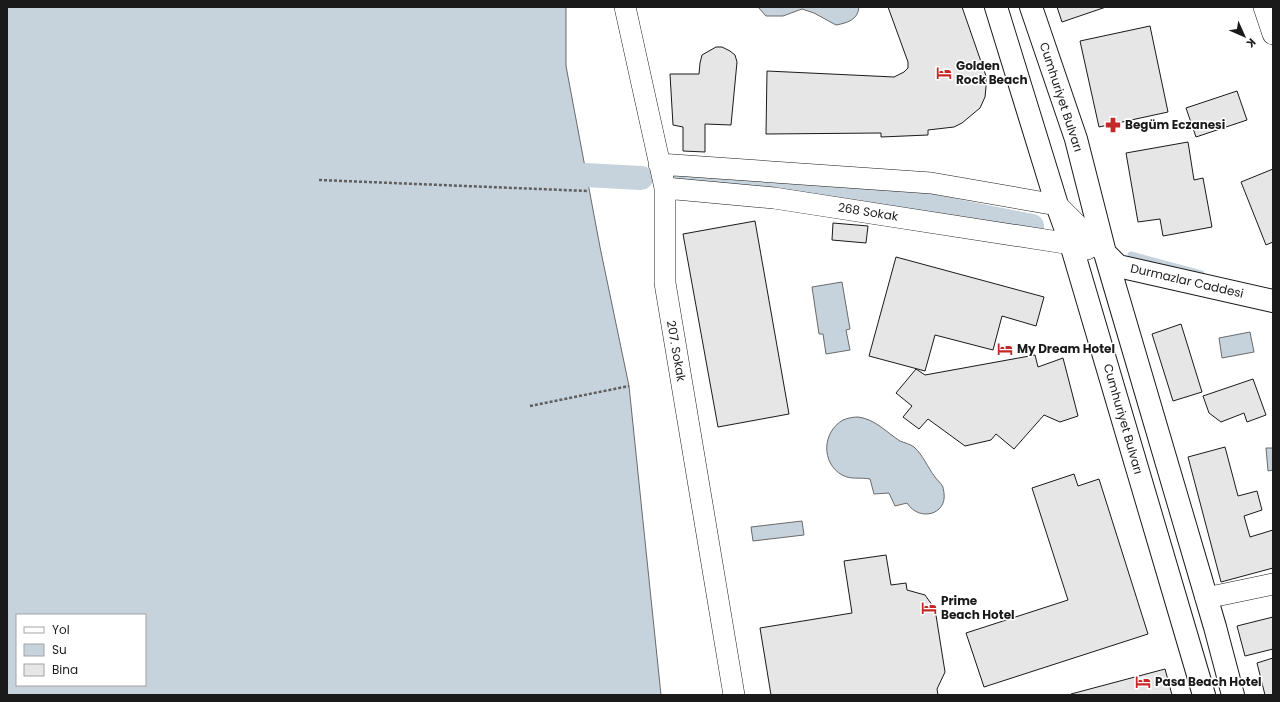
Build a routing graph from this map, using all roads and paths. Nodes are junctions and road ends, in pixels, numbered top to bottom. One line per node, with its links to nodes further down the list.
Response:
1 (625, 7): 6 (street, 207. Sokak)
2 (996, 7): 10 (main road, Cumhuriyet Bulvarı)
3 (1031, 7): 12 (main road, Cumhuriyet Bulvarı)
4 (1264, 7): 5 (street)
5 (1273, 34)
6 (659, 164): 8 (street, 207. Sokak); 10 (street)
7 (319, 180): 9 (path)
8 (665, 188): 11 (street, 268 Sokak); 20 (street, 207. Sokak)
9 (588, 191)
10 (1057, 205): 11 (main road, Cumhuriyet Bulvarı); 12 (street)
11 (1071, 244): 12 (street, 268 Sokak); 19 (main road, Cumhuriyet Bulvarı)
12 (1105, 253): 13 (main road, Durmazlar Caddesi); 17 (main road, Cumhuriyet Bulvarı)
13 (1273, 301)
14 (629, 386): 15 (path)
15 (530, 406)
16 (1273, 584): 17 (street)
17 (1206, 598): 18 (main road, Cumhuriyet Bulvarı)
18 (1215, 627): 19 (main road); 22 (main road, Cumhuriyet Bulvarı)
19 (1187, 638): 21 (main road, Cumhuriyet Bulvarı)
20 (734, 695)
21 (1204, 695)
22 (1233, 695)

